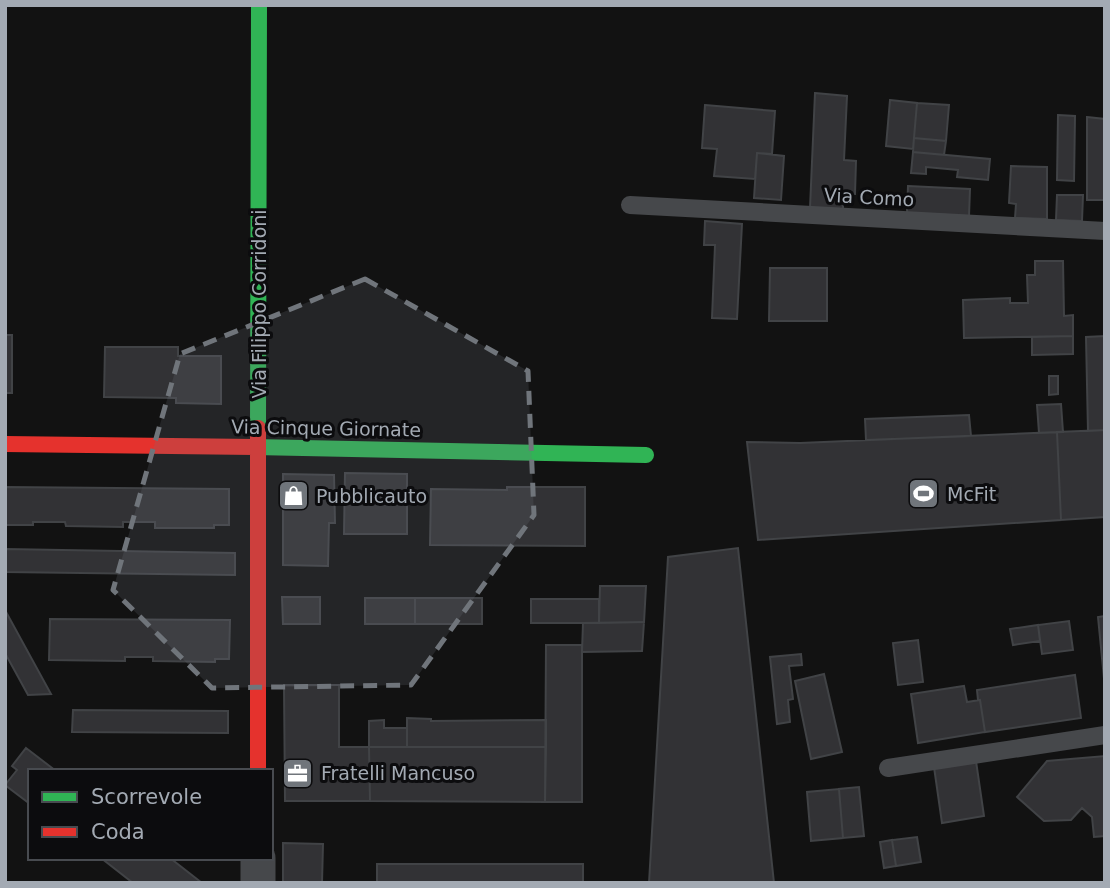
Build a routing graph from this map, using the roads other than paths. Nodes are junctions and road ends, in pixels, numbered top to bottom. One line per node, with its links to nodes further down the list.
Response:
1 (259, 5): 5 (street, Via Filippo Corridoni)
2 (630, 205): 3 (lane, Via Como)
3 (1105, 231)
4 (5, 444): 5 (street, Via Cinque Giornate)
5 (259, 447): 6 (street, Via Cinque Giornate); 9 (street, Via Filippo Corridoni)
6 (646, 455)
7 (1105, 735): 8 (lane)
8 (888, 768)
9 (258, 769)
10 (258, 860): 11 (street)
11 (258, 883)

